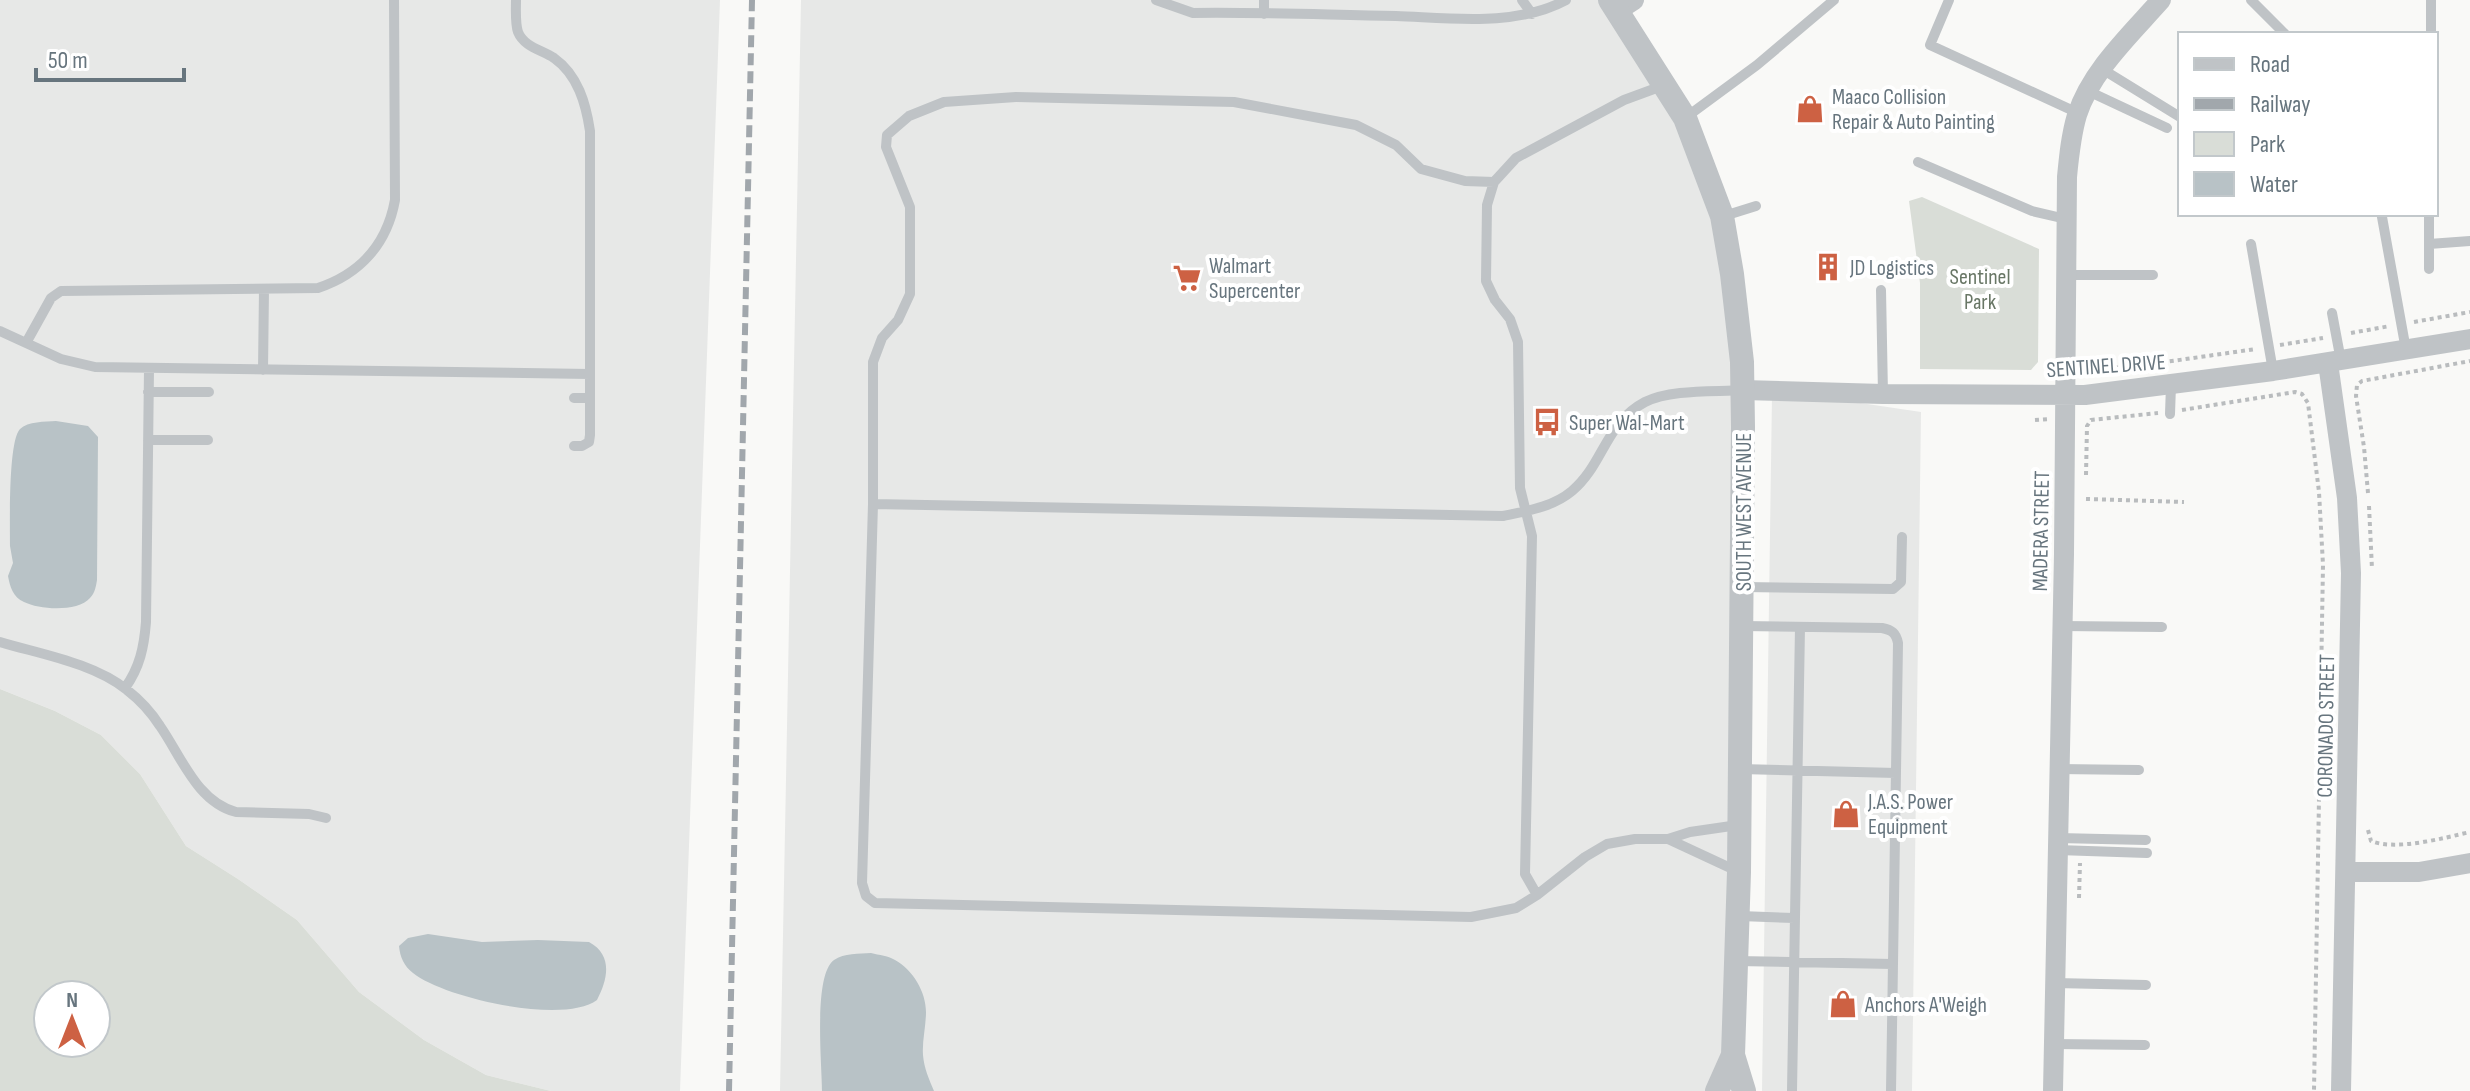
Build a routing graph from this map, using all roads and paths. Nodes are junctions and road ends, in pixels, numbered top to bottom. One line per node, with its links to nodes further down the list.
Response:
1 (394, 0): 37 (lane)
2 (516, 0): 49 (lane)
3 (1156, 0): 13 (lane)
4 (1264, 0): 13 (lane)
5 (1522, 0): 14 (lane)
6 (1566, 0): 14 (lane)
7 (1834, 0): 22 (lane)
8 (1949, 0): 20 (lane)
9 (2161, 0): 17 (street, MADERA STREET)
10 (2251, 0): 15 (lane)
11 (2431, 0): 16 (lane)
12 (1620, 4): 18 (street, SOUTH WEST AVENUE)
13 (1264, 14): 14 (lane)
14 (1532, 14)
15 (2283, 32)
16 (2431, 32)
17 (2102, 69): 19 (street, MADERA STREET); 21 (lane)
18 (1664, 85): 22 (street, SOUTH WEST AVENUE); 25 (lane)
19 (2088, 91): 20 (street, MADERA STREET); 23 (lane)
20 (2078, 113): 30 (street, MADERA STREET)
21 (2178, 116)
22 (1685, 118): 27 (street, SOUTH WEST AVENUE)
23 (2167, 128)
24 (1918, 162): 30 (lane)
25 (1494, 182): 65 (lane); 66 (lane)
26 (1756, 206): 27 (lane)
27 (1722, 216): 51 (street, SOUTH WEST AVENUE)
28 (2429, 216): 33 (lane)
29 (2382, 217): 43 (lane)
30 (2066, 219): 35 (street, MADERA STREET)
31 (2470, 241): 33 (lane)
32 (2251, 244): 48 (lane)
33 (2429, 244): 34 (lane)
34 (2429, 269)
35 (2066, 275): 36 (lane); 55 (street, MADERA STREET)
36 (2153, 275)
37 (264, 289): 42 (lane); 47 (lane)
38 (1881, 290): 54 (lane)
39 (2332, 313): 45 (lane)
40 (0, 331): 42 (lane)
41 (2470, 339): 43 (street, SENTINEL DRIVE)
42 (26, 343): 46 (lane)
43 (2406, 350): 45 (street, SENTINEL DRIVE)
44 (2470, 361): 68 (path)
45 (2334, 362): 48 (street, SENTINEL DRIVE); 91 (street, CORONADO STREET)
46 (149, 369): 47 (lane); 52 (lane)
47 (263, 370): 49 (lane)
48 (2273, 371): 50 (street, SENTINEL DRIVE)
49 (590, 374): 57 (lane)
50 (2171, 385): 55 (street, SENTINEL DRIVE); 58 (lane)
51 (1743, 390): 54 (street, SENTINEL DRIVE); 66 (lane); 69 (street, SOUTH WEST AVENUE)
52 (148, 392): 53 (lane); 59 (lane)
53 (209, 392)
54 (1883, 394): 55 (street, SENTINEL DRIVE)
55 (2065, 394): 71 (street, MADERA STREET)
56 (574, 398): 57 (lane)
57 (590, 398): 61 (lane)
58 (2170, 413): 62 (path); 108 (path)
59 (148, 440): 60 (lane); 75 (lane)
60 (208, 440)
61 (574, 446)
62 (2086, 484)
63 (2086, 499): 64 (path)
64 (2184, 502)
65 (873, 504): 66 (lane); 92 (lane)
66 (1525, 512): 92 (lane)
67 (1902, 537): 69 (lane)
68 (2373, 581)
69 (1743, 587): 70 (street, SOUTH WEST AVENUE)
70 (1742, 626): 72 (lane); 76 (street, SOUTH WEST AVENUE)
71 (2062, 626): 73 (lane); 77 (street, MADERA STREET)
72 (1800, 627): 79 (lane); 80 (lane)
73 (2162, 627)
74 (0, 642): 75 (lane)
75 (125, 688): 81 (lane)
76 (1740, 769): 79 (lane); 82 (street, SOUTH WEST AVENUE)
77 (2058, 769): 78 (lane); 87 (street, MADERA STREET)
78 (2139, 770)
79 (1797, 771): 80 (lane); 94 (lane)
80 (1896, 773): 97 (lane)
81 (326, 818)
82 (1739, 825): 85 (lane); 90 (street, SOUTH WEST AVENUE)
83 (2368, 829): 84 (path)
84 (2470, 832)
85 (1668, 839): 90 (lane); 92 (lane)
86 (2146, 840): 87 (lane)
87 (2058, 844): 88 (lane); 98 (street, MADERA STREET)
88 (2147, 853)
89 (2470, 863): 91 (street)
90 (1739, 872): 93 (street, SOUTH WEST AVENUE)
91 (2346, 872): 109 (street, CORONADO STREET)
92 (1537, 895)
93 (1738, 916): 94 (lane); 95 (street, SOUTH WEST AVENUE)
94 (1794, 918): 96 (lane)
95 (1736, 961): 96 (lane); 102 (street, SOUTH WEST AVENUE)
96 (1794, 962): 97 (lane); 105 (lane)
97 (1893, 964): 106 (lane)
98 (2055, 983): 99 (lane); 100 (street, MADERA STREET)
99 (2146, 985)
100 (2054, 1044): 101 (lane); 107 (street, MADERA STREET)
101 (2145, 1045)
102 (1733, 1055): 103 (street, SOUTH WEST AVENUE); 104 (street, SOUTH WEST AVENUE)
103 (1717, 1091)
104 (1744, 1091)
105 (1792, 1091)
106 (1891, 1091)
107 (2053, 1091)
108 (2314, 1091)
109 (2341, 1091)

